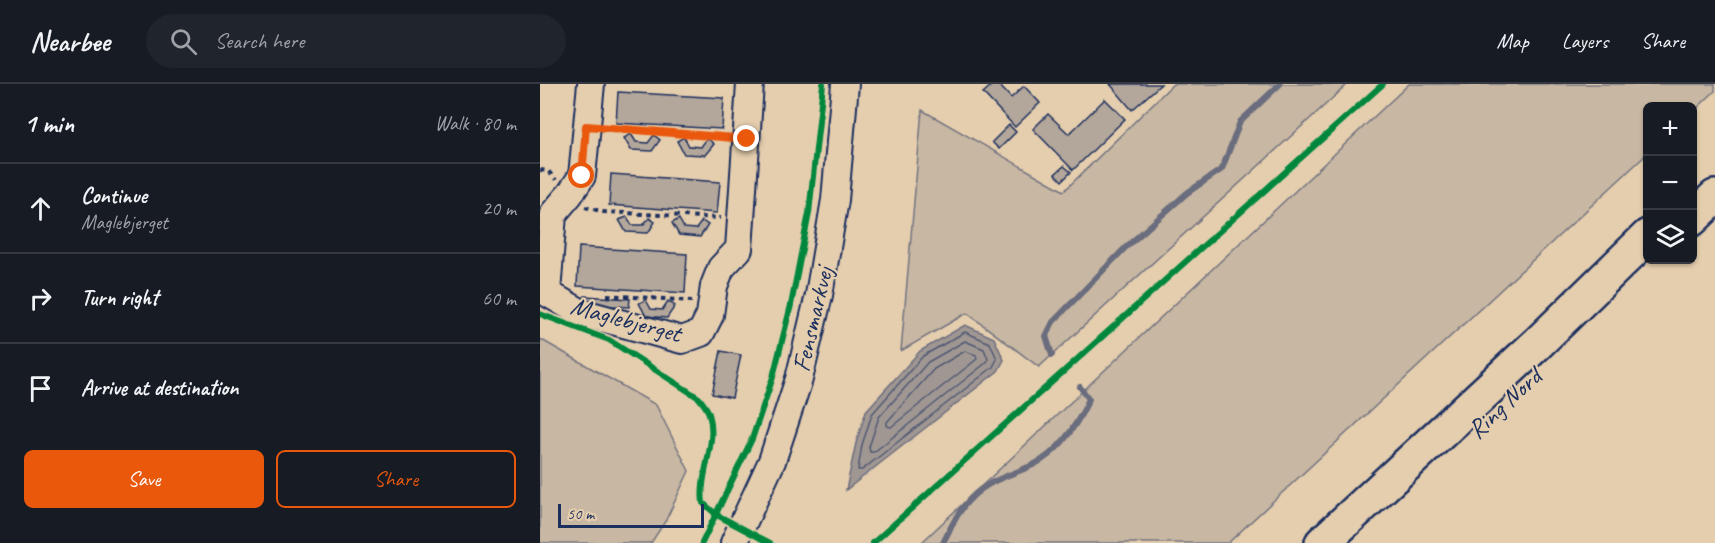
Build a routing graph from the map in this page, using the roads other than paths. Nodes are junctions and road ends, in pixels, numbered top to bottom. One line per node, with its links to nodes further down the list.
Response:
1 (591, 84): 2 (street, Maglebjerget)
2 (750, 84)
3 (845, 84): 10 (street, Fensmarkvej)
4 (1715, 171): 5 (highway)
5 (1697, 188)
6 (1715, 196): 7 (highway)
7 (1697, 214)
8 (1643, 240): 11 (highway)
9 (1647, 264): 12 (highway, Ring Nord)
10 (734, 543)
11 (1322, 543)
12 (1353, 543)

